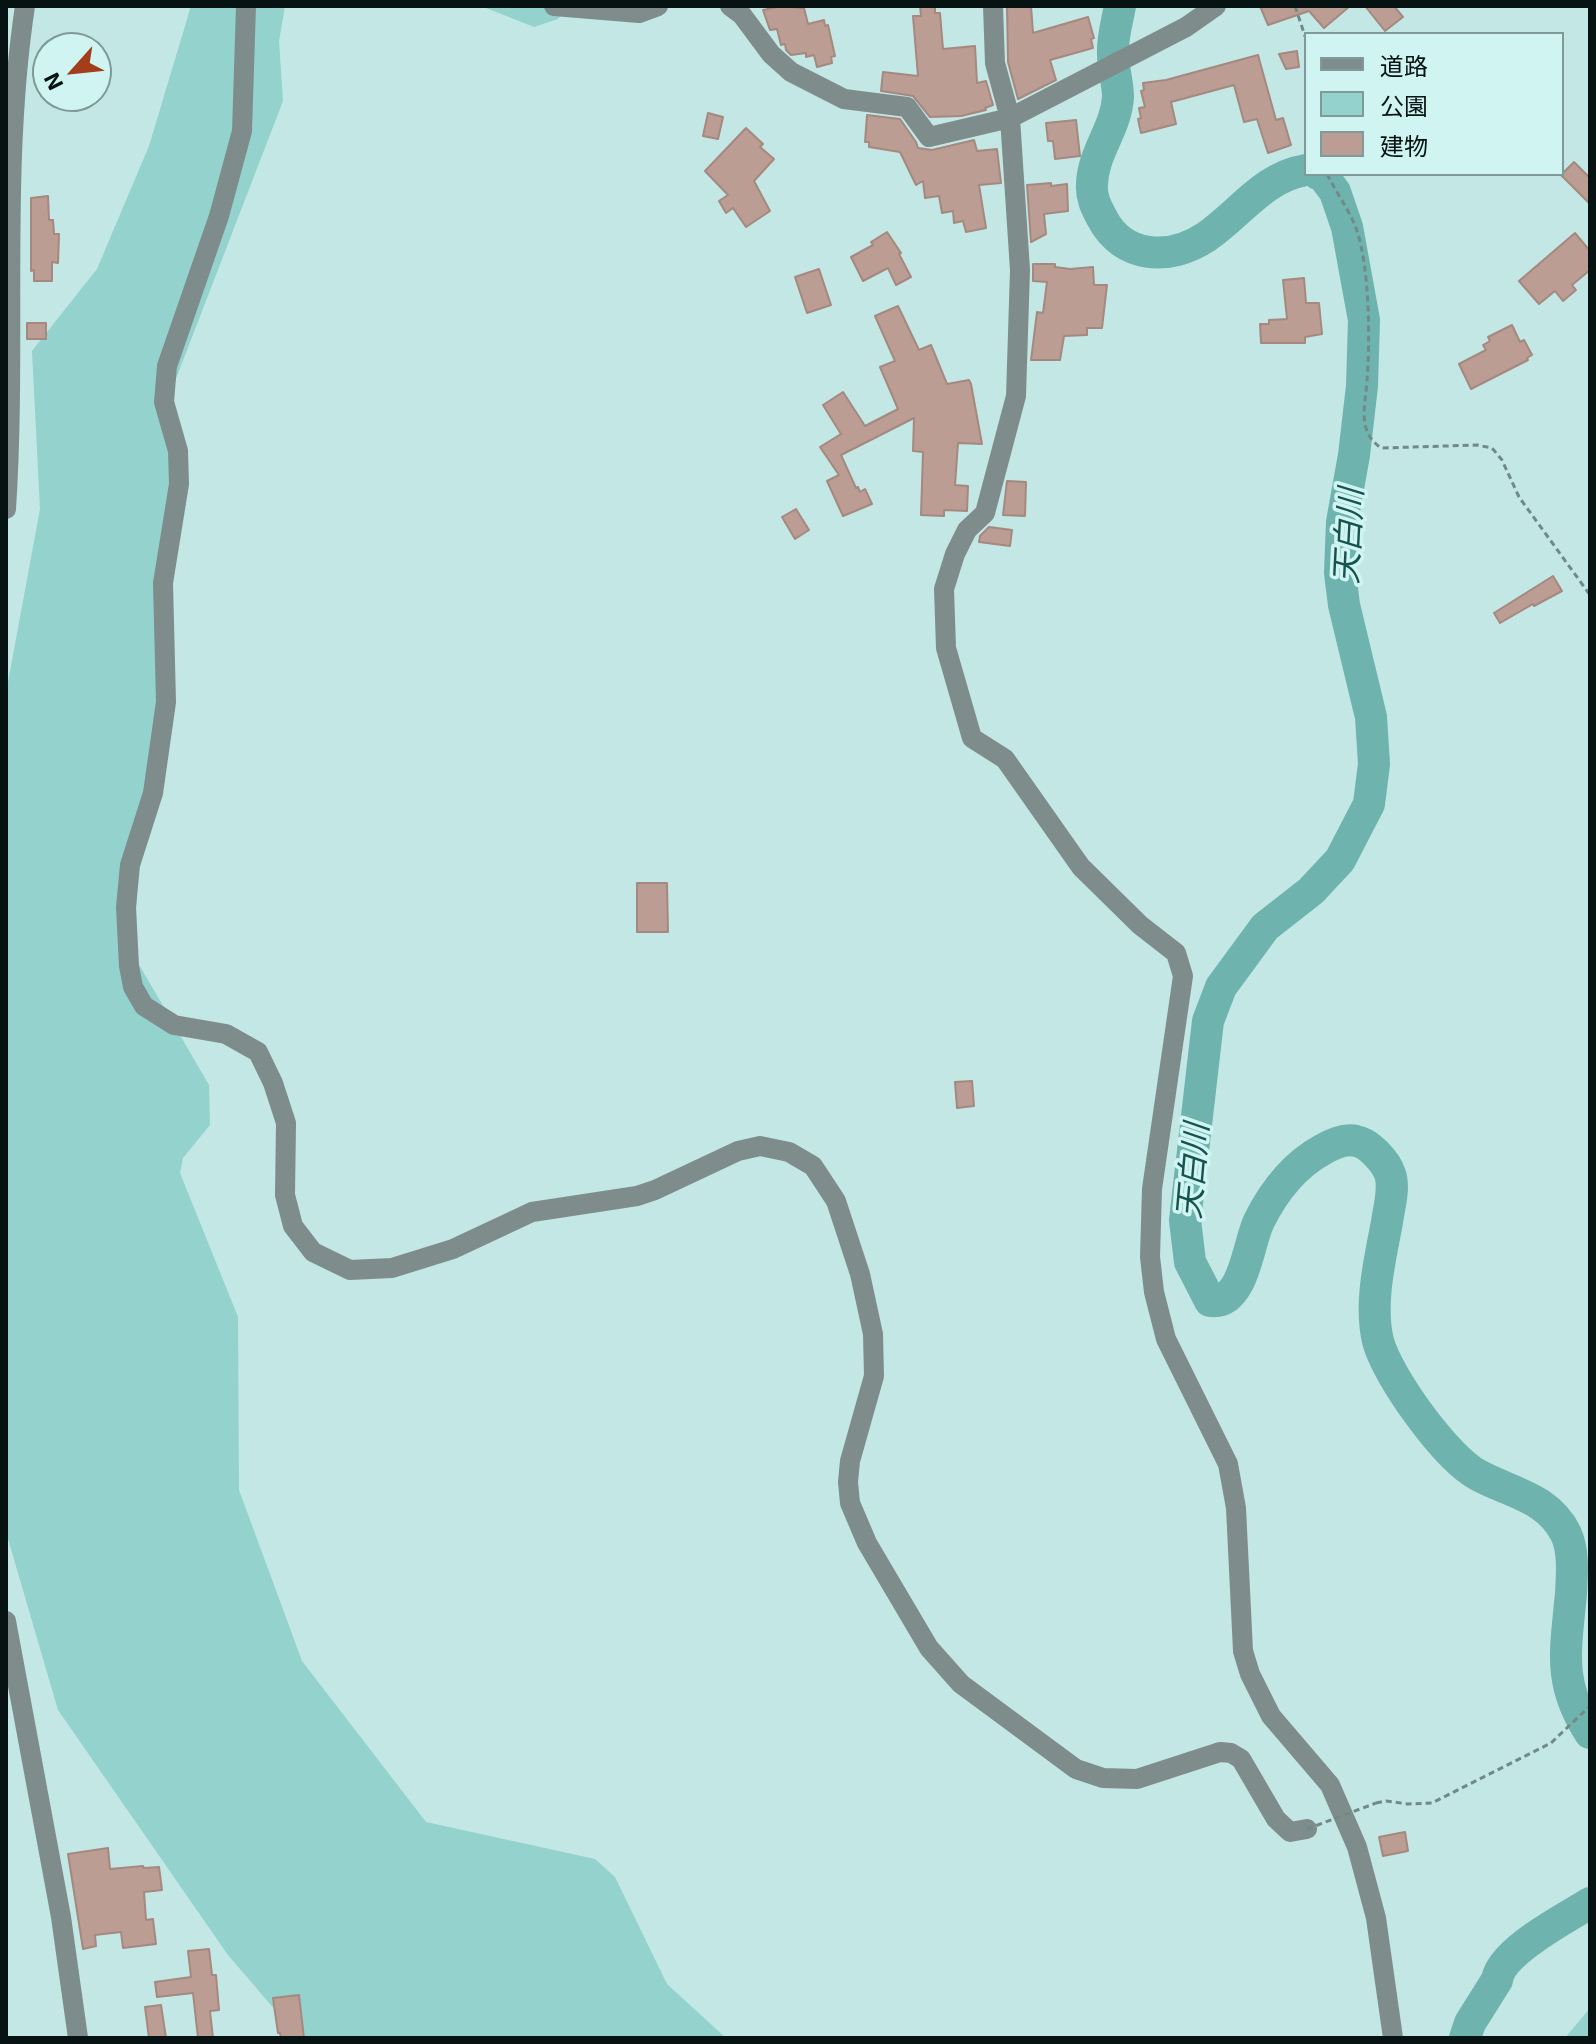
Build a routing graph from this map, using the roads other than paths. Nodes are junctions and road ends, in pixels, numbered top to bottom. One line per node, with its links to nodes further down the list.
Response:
1 (25, 6): 9 (street)
2 (246, 6): 11 (street)
3 (554, 6): 4 (street)
4 (658, 6)
5 (730, 6): 8 (street)
6 (993, 6): 8 (street)
7 (1216, 6): 8 (street)
8 (1010, 118): 13 (street)
9 (6, 509)
10 (6, 1621): 12 (street)
11 (1307, 1829)
12 (78, 2038)
13 (1393, 2038)

